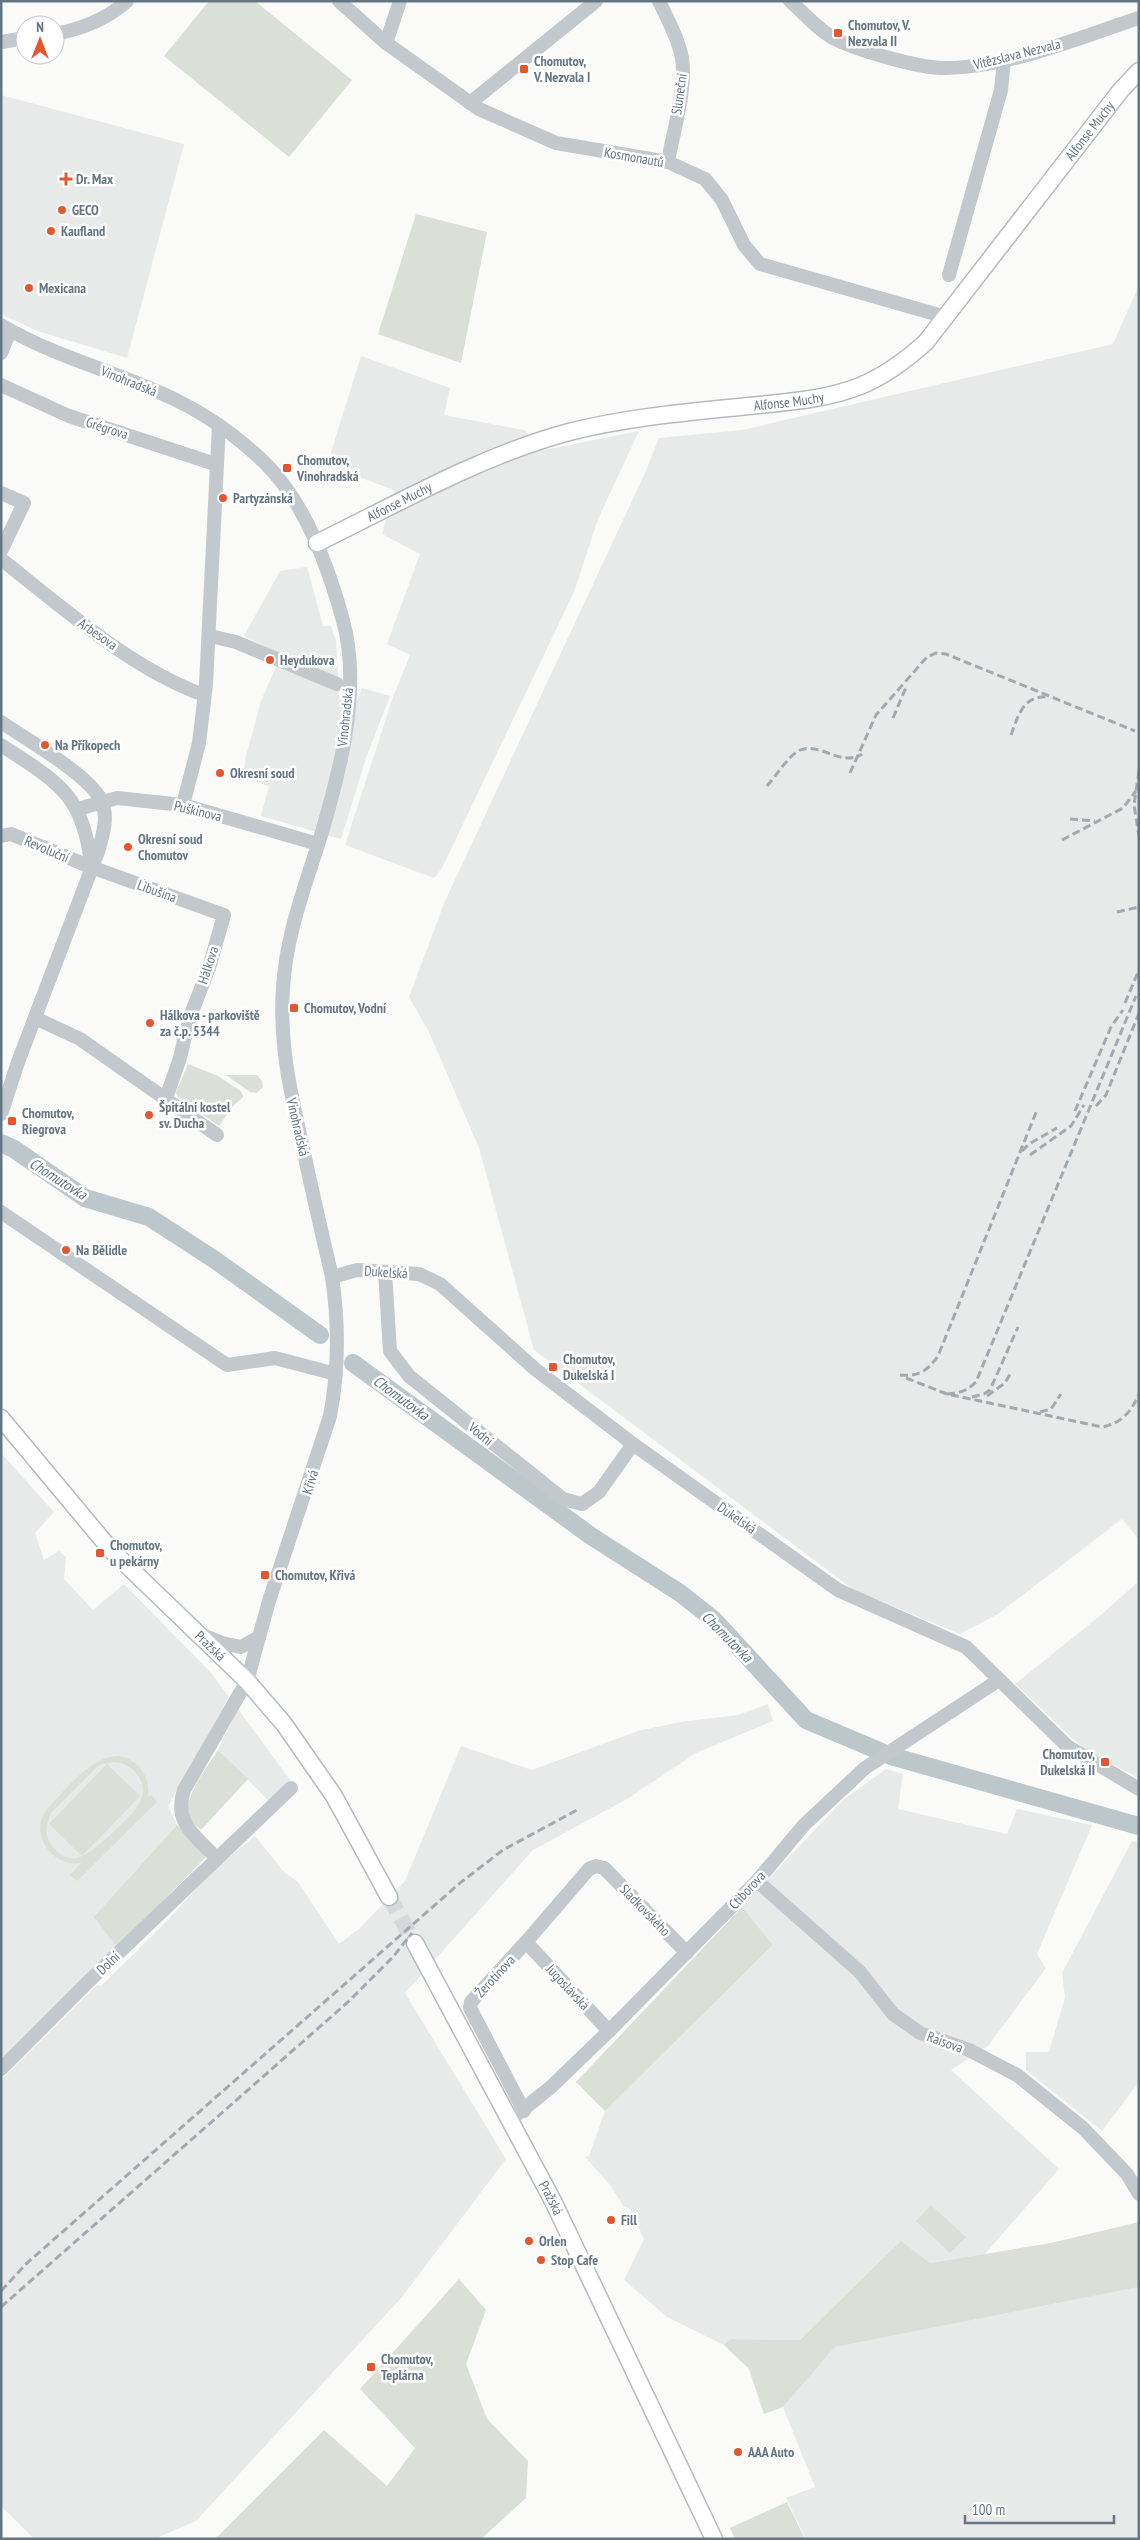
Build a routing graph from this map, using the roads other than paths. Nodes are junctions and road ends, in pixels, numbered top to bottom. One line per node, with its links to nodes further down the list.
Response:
1 (127, 1): 8 (street)
2 (339, 1): 11 (street, Kosmonautů)
3 (400, 1): 11 (street)
4 (596, 1): 14 (street)
5 (659, 1): 15 (street, Sluneční)
6 (790, 1): 12 (street, Vítězslava Nezvala)
7 (1139, 18): 12 (street, Vítězslava Nezvala)
8 (65, 31)
9 (15, 40): 10 (street)
10 (1, 42)
11 (386, 43): 14 (street, Kosmonautů)
12 (1004, 60): 16 (street)
13 (1139, 71): 17 (main road, Alfonse Muchy)
14 (470, 103): 15 (street, Kosmonautů)
15 (668, 162): 17 (street, Kosmonautů)
16 (949, 275)
17 (946, 317): 24 (main road, Alfonse Muchy)
18 (6, 328): 19 (street); 21 (street, Vinohradská)
19 (1, 352)
20 (1, 385): 22 (street, Grégrova)
21 (219, 424): 22 (street); 24 (street, Vinohradská)
22 (215, 464): 27 (street)
23 (1, 493): 25 (street)
24 (317, 543): 36 (street, Vinohradská)
25 (1, 551)
26 (1, 559): 29 (street, Arbesova)
27 (210, 636): 28 (street); 29 (street)
28 (337, 684)
29 (204, 695): 33 (street)
30 (1, 722): 32 (street)
31 (1, 745): 34 (street)
32 (102, 801): 33 (street, Puškinova); 34 (street, Puškinova); 37 (street)
33 (183, 805): 36 (street, Puškinova)
34 (78, 809): 37 (street)
35 (1, 836): 37 (street, Revoluční)
36 (318, 844): 45 (street, Vinohradská)
37 (91, 867): 38 (street, Libušina); 39 (street)
38 (224, 915): 40 (street, Hálkova)
39 (35, 1018): 40 (street); 41 (street)
40 (165, 1101): 42 (street)
41 (1, 1114)
42 (217, 1135)
43 (1, 1212): 46 (street)
44 (385, 1272): 45 (street, Dukelská); 48 (street, Dukelská); 48 (street, Vodní)
45 (332, 1277): 46 (street, Křivá)
46 (336, 1374): 50 (street, Křivá)
47 (1, 1418): 49 (main road, Pražská)
48 (633, 1444): 51 (street, Dukelská)
49 (199, 1633): 50 (street); 52 (main road, Pražská)
50 (259, 1636): 52 (street, Křivá)
51 (1000, 1680): 54 (street, Dukelská); 57 (street, Ctiborova)
52 (248, 1681): 55 (street); 58 (main road, Pražská)
53 (291, 1788): 55 (street, Dolní)
54 (1139, 1789)
55 (217, 1859): 63 (street, Dolní)
56 (604, 1868): 59 (street, Žerotínova); 61 (street, Sladkovského)
57 (757, 1881): 61 (street, Ctiborova); 65 (street, Raisova)
58 (389, 1897)
59 (526, 1942): 62 (street, Jugoslávská); 64 (street, Žerotínova)
60 (416, 1943): 64 (main road, Pražská)
61 (687, 1952): 62 (street, Ctiborova)
62 (609, 2031): 64 (street, Ctiborova)
63 (1, 2069)
64 (517, 2116): 66 (main road, Pražská)
65 (1139, 2194)
66 (714, 2539)

